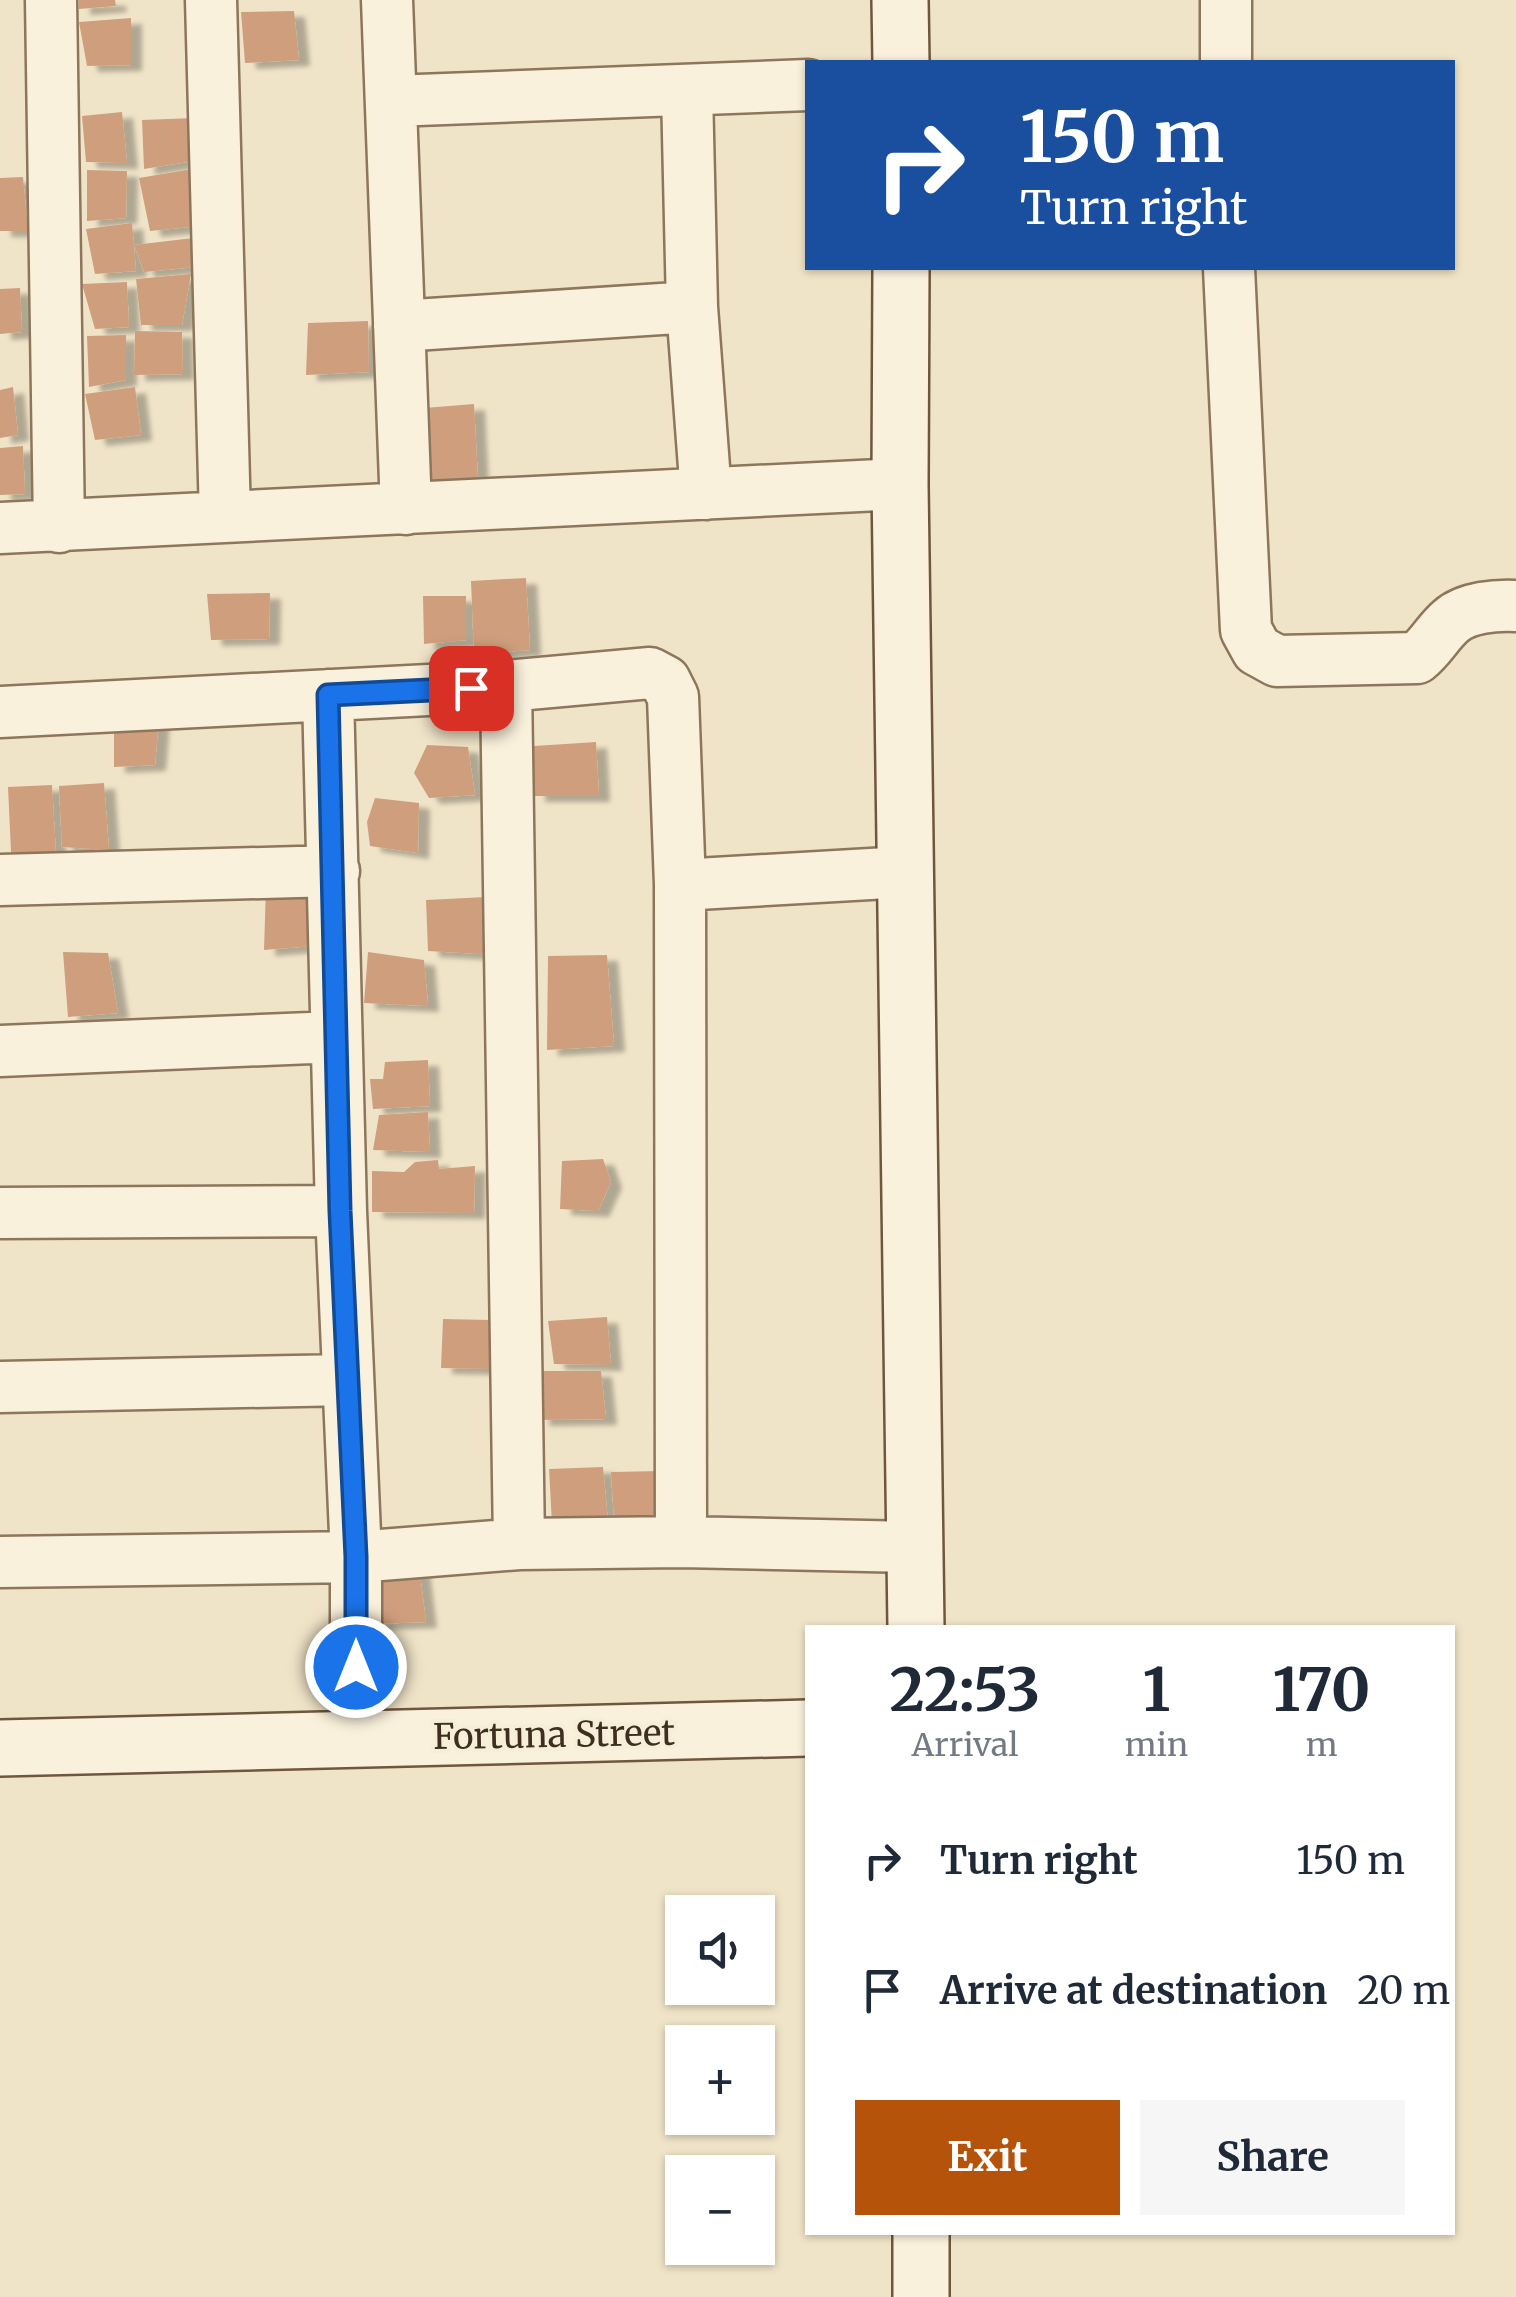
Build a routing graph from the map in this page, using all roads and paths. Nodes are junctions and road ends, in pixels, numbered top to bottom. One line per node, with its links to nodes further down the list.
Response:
1 (51, 0): 19 (street)
2 (211, 0): 18 (street)
3 (387, 0): 10 (street)
4 (900, 0): 6 (street)
5 (1226, 0): 7 (street)
6 (901, 60)
7 (1226, 60)
8 (805, 85): 9 (street)
9 (687, 90): 10 (street); 13 (street)
10 (392, 101): 14 (street)
11 (900, 270): 15 (street)
12 (1229, 270): 21 (street)
13 (692, 307): 14 (street); 16 (street)
14 (400, 326): 17 (street)
15 (900, 484): 16 (street); 26 (street)
16 (706, 494): 17 (street)
17 (406, 509): 18 (street)
18 (226, 517): 19 (street)
19 (59, 527): 20 (street)
20 (0, 528)
21 (1516, 606)
22 (506, 686): 23 (street); 28 (street); 36 (street)
23 (328, 695): 24 (street); 25 (street)
24 (0, 712)
25 (334, 871): 27 (street); 29 (street)
26 (905, 872): 28 (street); 37 (street)
27 (0, 880)
28 (680, 885): 35 (street)
29 (335, 1037): 30 (street); 31 (street)
30 (0, 1051)
31 (340, 1211): 32 (street); 33 (street)
32 (0, 1213)
33 (347, 1380): 34 (street); 38 (street)
34 (0, 1387)
35 (680, 1542): 36 (street); 37 (street)
36 (519, 1544): 38 (street)
37 (913, 1548): 40 (street)
38 (356, 1557): 39 (street); 42 (street)
39 (0, 1562)
40 (916, 1625)
41 (805, 1728): 42 (street, Fortuna Street)
42 (356, 1740): 43 (street, Fortuna Street)
43 (0, 1748)
44 (921, 2235): 45 (street)
45 (921, 2297)

